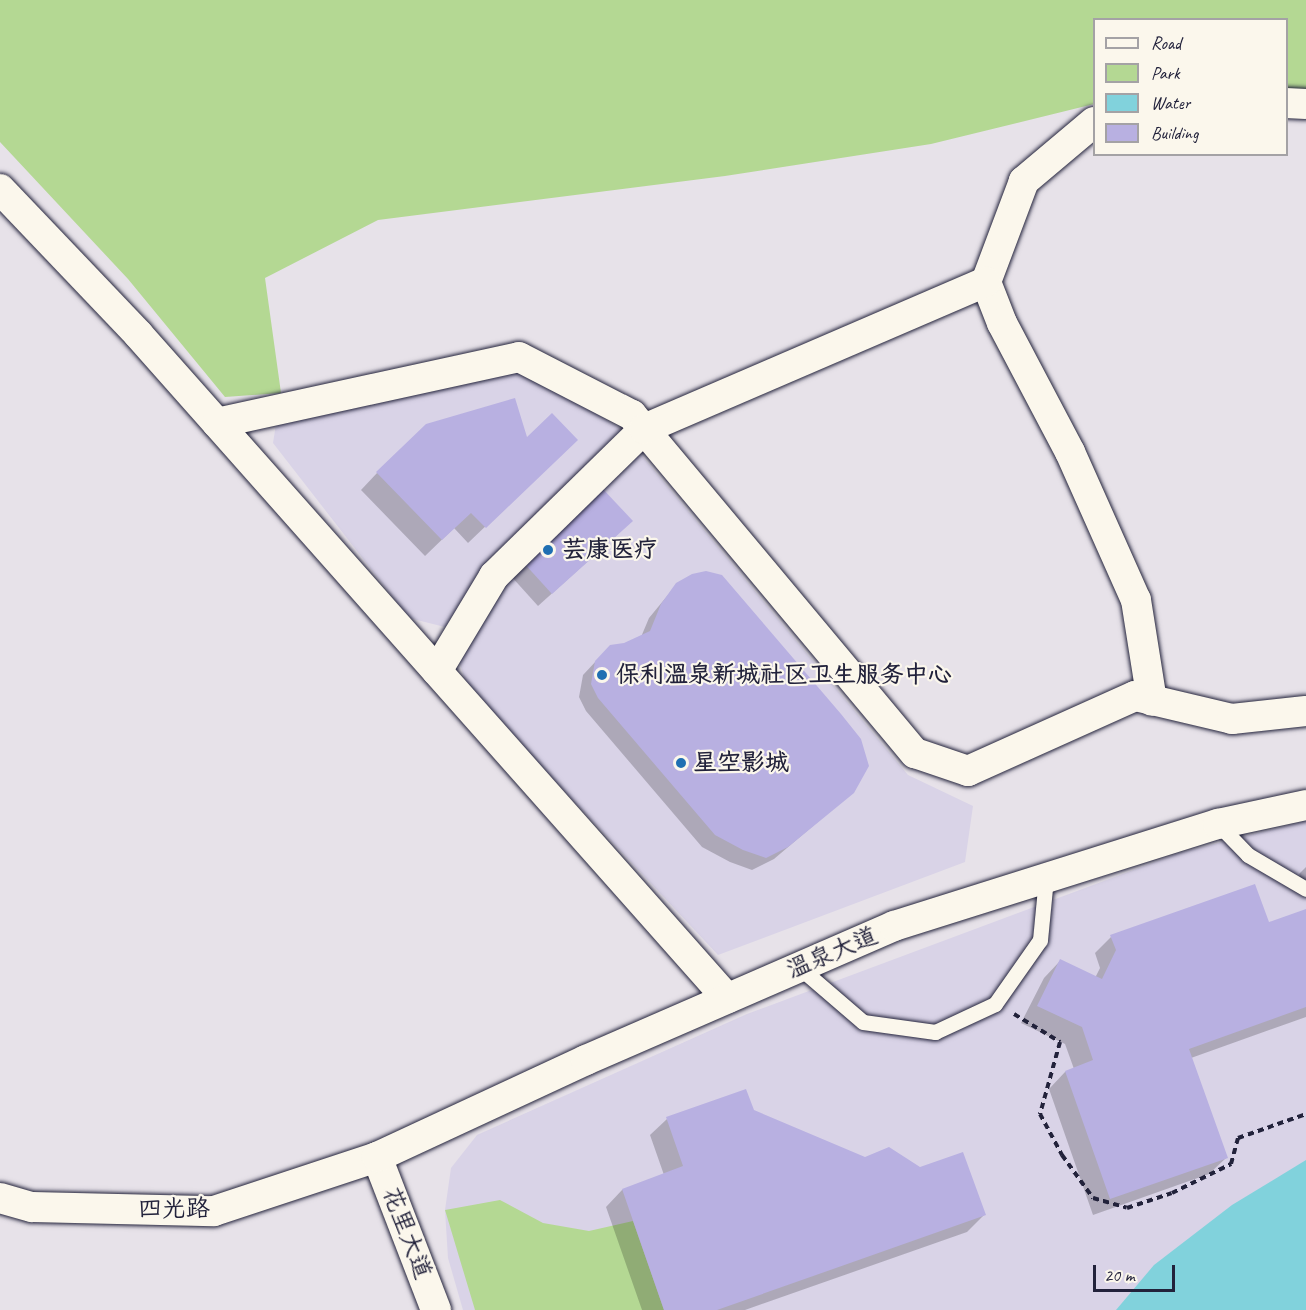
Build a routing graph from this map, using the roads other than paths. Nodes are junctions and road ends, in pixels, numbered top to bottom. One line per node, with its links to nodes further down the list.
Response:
1 (1288, 103): 2 (street)
2 (1306, 104)
3 (1093, 124): 5 (street)
4 (0, 189): 6 (street)
5 (986, 282): 7 (street); 9 (street)
6 (217, 423): 7 (street); 8 (street)
7 (644, 429): 8 (street); 9 (street)
8 (437, 671): 16 (street)
9 (1152, 700): 10 (street)
10 (1306, 711)
11 (1306, 805): 12 (street, 温泉大道)
12 (1218, 824): 13 (street, 温泉大道); 14 (lane)
13 (1046, 878): 15 (street, 温泉大道); 15 (lane)
14 (1306, 889)
15 (799, 967): 16 (street, 温泉大道)
16 (727, 998): 17 (street, 温泉大道)
17 (377, 1157): 18 (street, 四光路); 19 (street, 花里大道)
18 (0, 1198)
19 (436, 1310)

